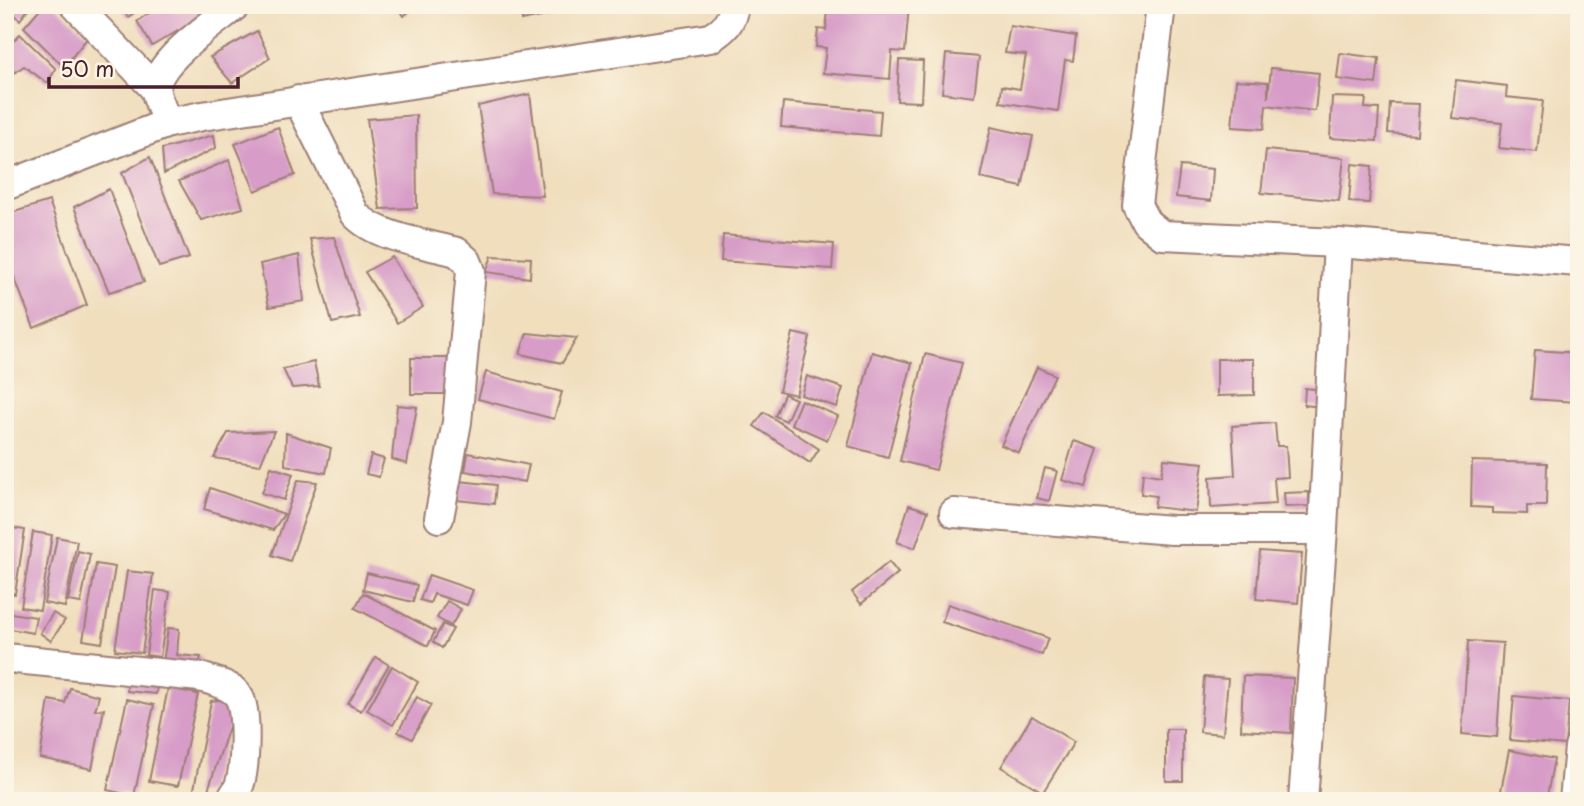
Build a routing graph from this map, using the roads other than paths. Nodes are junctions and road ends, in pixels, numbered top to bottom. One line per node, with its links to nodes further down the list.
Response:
1 (75, 5): 5 (street)
2 (236, 5): 5 (street)
3 (734, 5): 6 (street)
4 (1161, 5): 9 (street)
5 (155, 89): 7 (street)
6 (298, 100): 7 (street); 12 (street)
7 (168, 123): 8 (street)
8 (5, 186)
9 (1338, 243): 10 (street); 13 (street)
10 (1579, 262)
11 (954, 513): 13 (street)
12 (439, 518)
13 (1323, 530): 17 (street)
14 (5, 658): 16 (street)
15 (1579, 747): 18 (street)
16 (230, 801)
17 (1303, 801)
18 (1574, 801)

